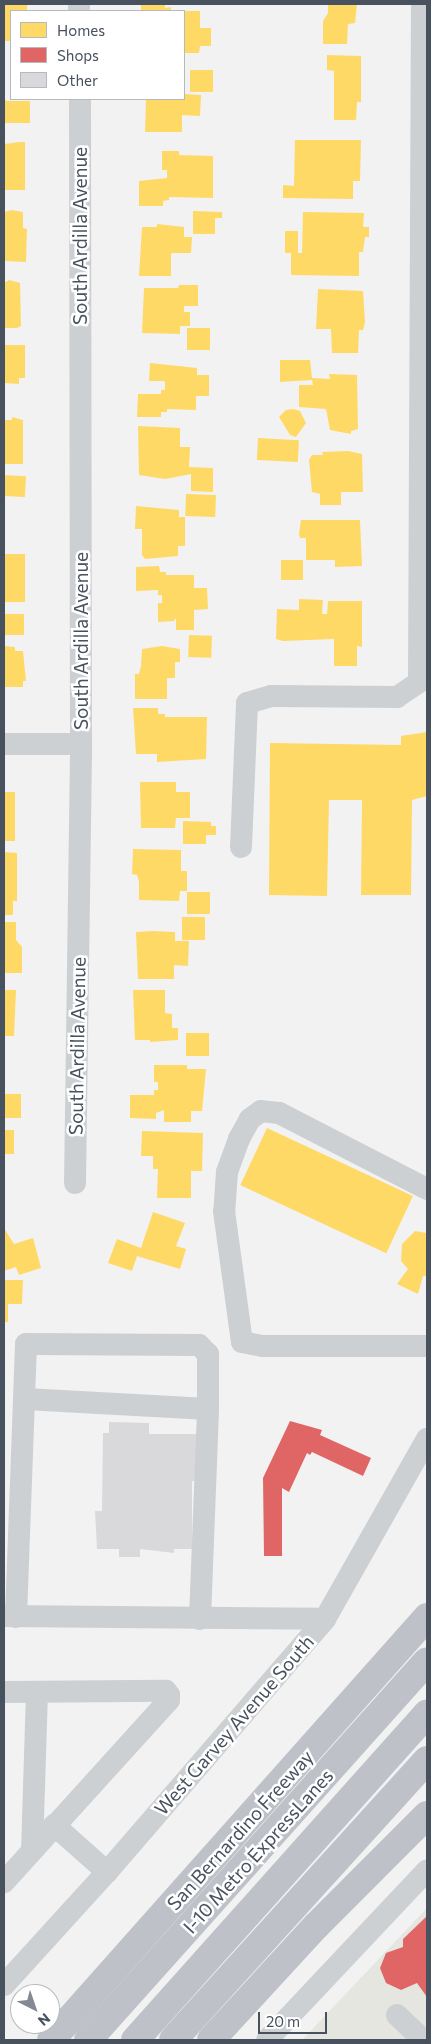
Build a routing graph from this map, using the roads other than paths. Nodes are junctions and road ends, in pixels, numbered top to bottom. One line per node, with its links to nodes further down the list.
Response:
1 (422, 4): 3 (street)
2 (80, 100): 5 (street, South Ardilla Avenue)
3 (423, 682): 6 (street)
4 (4, 744): 5 (street)
5 (81, 744): 7 (street, South Ardilla Avenue)
6 (242, 847)
7 (74, 1183)
8 (427, 1189): 9 (street)
9 (427, 1346)
10 (24, 1399): 11 (street); 11 (street); 14 (street)
11 (208, 1409): 15 (street)
12 (427, 1439): 16 (street, West Garvey Avenue South)
13 (427, 1615): 30 (highway, San Bernardino Freeway)
14 (10, 1616): 15 (street)
15 (200, 1619): 16 (street)
16 (325, 1619): 26 (street, West Garvey Avenue South)
17 (427, 1661): 31 (highway, I-10 Metro ExpressLanes)
18 (4, 1692): 19 (street)
19 (37, 1692): 23 (street); 24 (street)
20 (427, 1713): 32 (highway, I-10 Metro ExpressLanes)
21 (427, 1760): 33 (highway)
22 (427, 1815): 34 (highway)
23 (54, 1825): 24 (street); 26 (street)
24 (32, 1851): 27 (street)
25 (427, 1870): 35 (street)
26 (107, 1872): 28 (street, West Garvey Avenue South)
27 (4, 1882)
28 (4, 1985)
29 (397, 2015): 36 (street)
30 (51, 2040)
31 (88, 2040)
32 (135, 2040)
33 (173, 2040)
34 (211, 2040)
35 (267, 2040)
36 (423, 2040)

